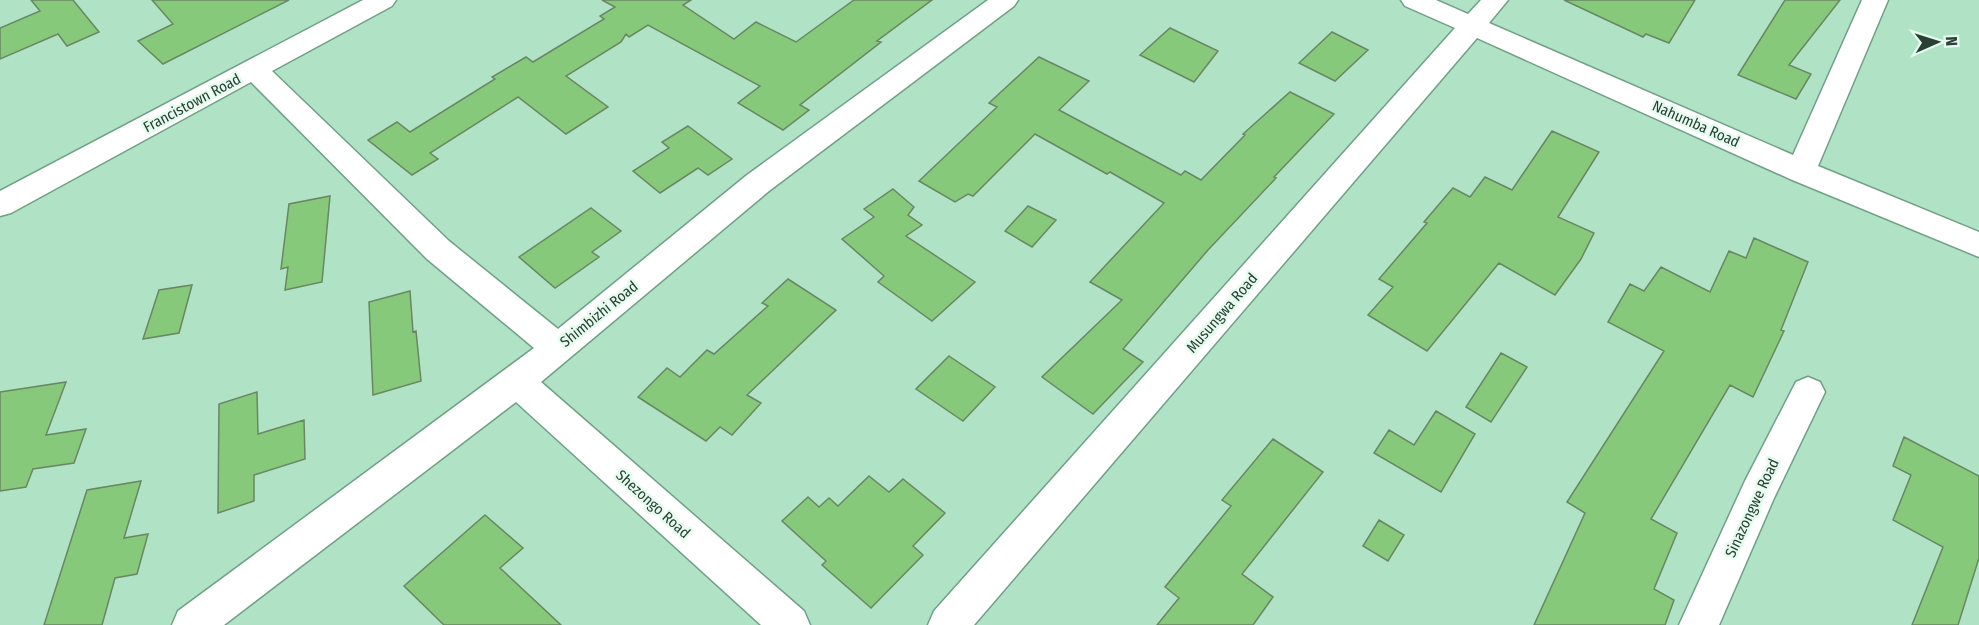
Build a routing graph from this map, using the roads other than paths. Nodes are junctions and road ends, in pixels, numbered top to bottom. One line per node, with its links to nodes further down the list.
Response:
1 (383, 0): 7 (street, Francistown Road)
2 (1005, 0): 11 (street, Shimbizhi Road)
3 (1414, 0): 6 (street, Nahumba Road)
4 (1495, 0): 6 (street, Musungwa Road)
5 (1875, 0): 8 (street)
6 (1473, 26): 8 (street, Nahumba Road); 16 (street, Musungwa Road)
7 (254, 69): 9 (street, Francistown Road); 11 (street)
8 (1801, 171): 10 (street, Nahumba Road)
9 (0, 205)
10 (1979, 245)
11 (557, 348): 12 (street, Shimbizhi Road)
12 (517, 382): 14 (street, Shimbizhi Road); 15 (street, Shezongo Road)
13 (1808, 392): 17 (street, Sinazongwe Road)
14 (192, 625)
15 (790, 625)
16 (948, 625)
17 (1699, 625)

